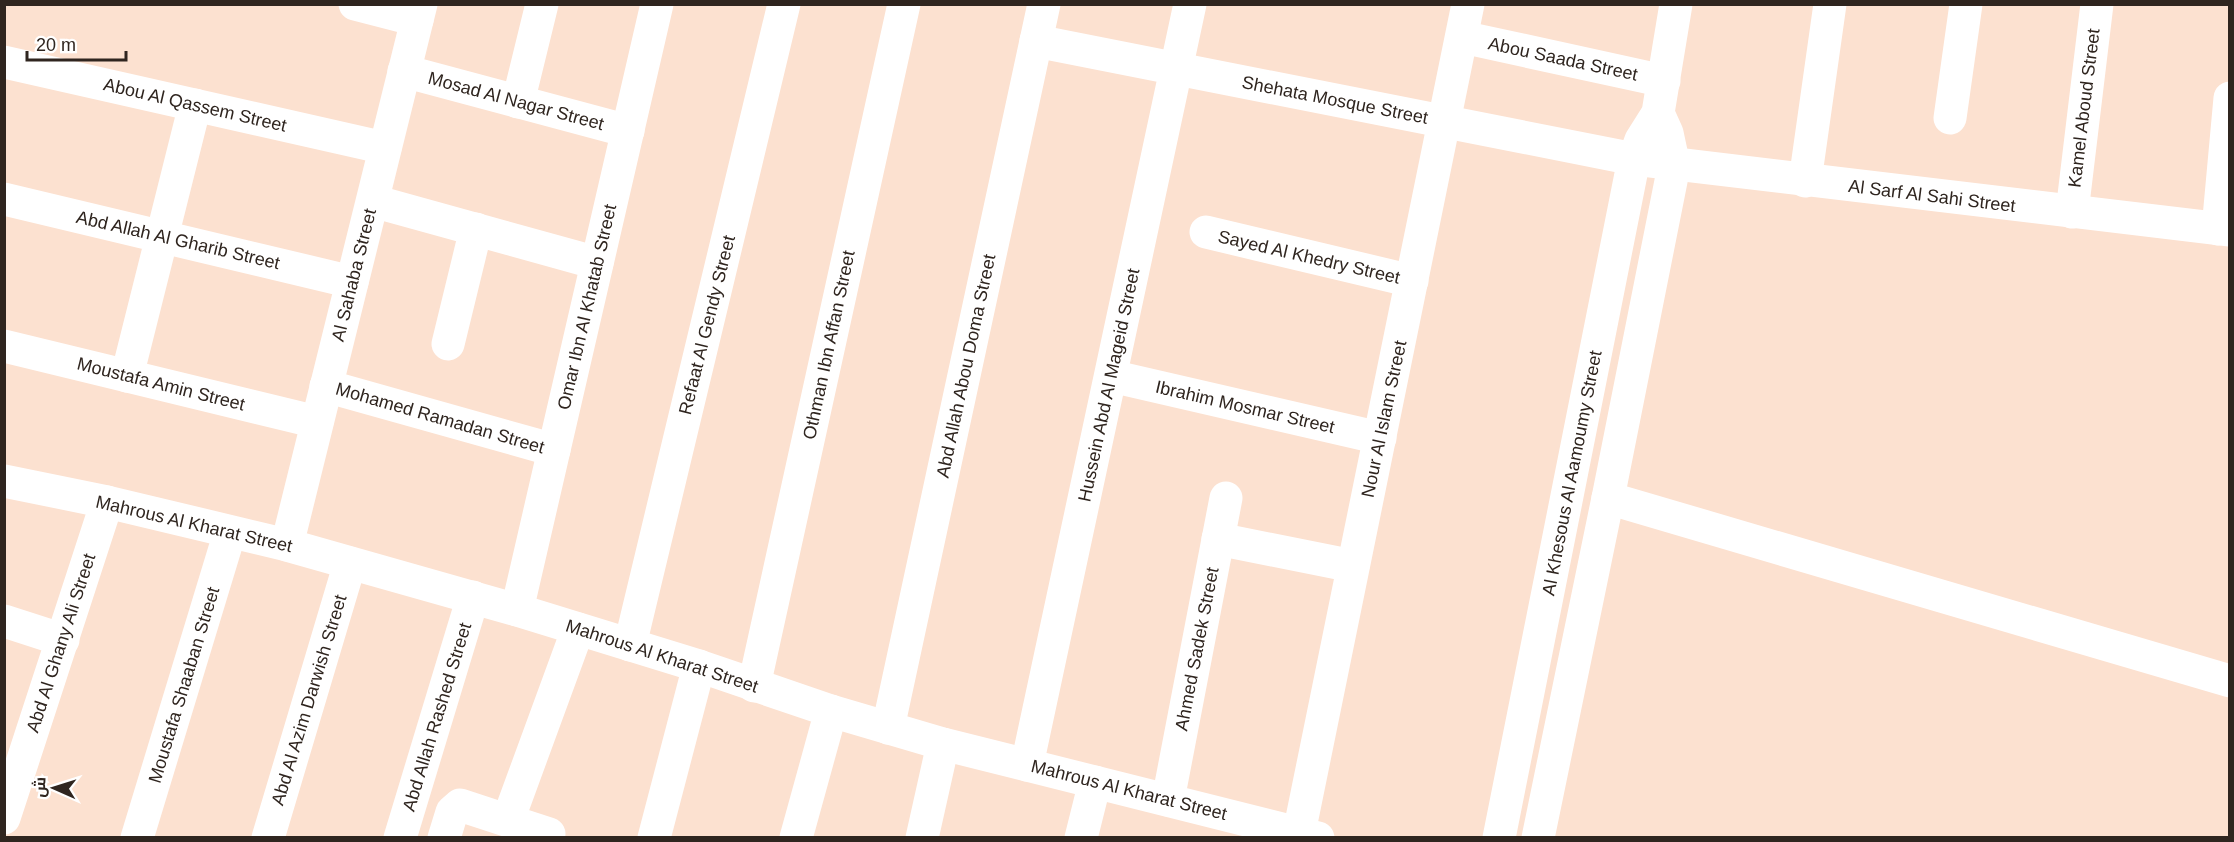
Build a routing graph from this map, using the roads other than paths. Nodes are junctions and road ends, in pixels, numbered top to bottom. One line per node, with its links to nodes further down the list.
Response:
1 (355, 4): 13 (street)
2 (542, 4): 21 (street)
3 (657, 4): 26 (street, Omar Ibn Al Khatab Street)
4 (784, 4): 63 (street, Refaat Al Gendy Street)
5 (904, 4): 66 (street, Othman Ibn Affan Street)
6 (1044, 4): 15 (street, Abd Allah Abou Doma Street)
7 (1190, 4): 17 (street, Hussein Abd Al Mageid Street)
8 (1468, 4): 14 (street, Nour Al Islam Street)
9 (1676, 4): 19 (street, Al Khesous Al Aamoumy Street)
10 (1830, 4): 30 (street)
11 (1966, 4): 24 (street)
12 (2097, 4): 33 (street, Kamel Aboud Street)
13 (419, 13): 18 (street, Al Sahaba Street)
14 (1462, 37): 19 (street, Abou Saada Street); 25 (street, Nour Al Islam Street)
15 (1036, 41): 17 (street, Shehata Mosque Street); 68 (street, Abd Allah Abou Doma Street)
16 (4, 62): 22 (street, Abou Al Qassem Street)
17 (1176, 68): 25 (street, Shehata Mosque Street); 44 (street, Hussein Abd Al Mageid Street)
18 (404, 72): 21 (street, Mosad Al Nagar Street); 27 (street, Al Sahaba Street)
19 (1664, 81): 23 (street, Al Khesous Al Aamoumy Street)
20 (2229, 99): 35 (street)
21 (518, 102): 26 (street, Mosad Al Nagar Street)
22 (195, 105): 27 (street, Abou Al Qassem Street); 37 (street)
23 (1658, 113): 28 (street, Al Khesous Al Aamoumy Street); 29 (street)
24 (1950, 118)
25 (1444, 122): 28 (street, Shehata Mosque Street); 39 (street, Nour Al Islam Street)
26 (628, 131): 38 (street, Omar Ibn Al Khatab Street)
27 (385, 148): 32 (street, Al Sahaba Street)
28 (1634, 159): 29 (street, Al Sarf Al Sahi Street); 87 (street, Al Khesous Al Aamoumy Street)
29 (1674, 165): 30 (street, Al Sarf Al Sahi Street); 51 (street)
30 (1805, 181): 33 (street, Al Sarf Al Sahi Street)
31 (4, 199): 37 (street, Abd Allah Al Gharib Street)
32 (373, 201): 34 (street); 40 (street, Al Sahaba Street)
33 (2072, 212): 35 (street, Al Sarf Al Sahi Street)
34 (476, 229): 38 (street); 41 (street)
35 (2224, 230)
36 (1206, 232): 39 (street, Sayed Al Khedry Street)
37 (162, 237): 40 (street, Abd Allah Al Gharib Street); 43 (street)
38 (597, 263): 48 (street, Omar Ibn Al Khatab Street)
39 (1412, 281): 47 (street, Nour Al Islam Street)
40 (352, 282): 45 (street, Al Sahaba Street)
41 (448, 345)
42 (4, 346): 43 (street, Moustafa Amin Street)
43 (127, 375): 46 (street, Moustafa Amin Street)
44 (1111, 376): 47 (street, Ibrahim Mosmar Street); 71 (street, Hussein Abd Al Mageid Street)
45 (326, 386): 46 (street, Al Sahaba Street); 48 (street, Mohamed Ramadan Street)
46 (317, 422): 55 (street, Al Sahaba Street)
47 (1380, 438): 57 (street, Nour Al Islam Street)
48 (554, 450): 59 (street, Omar Ibn Al Khatab Street)
49 (4, 481): 52 (street, Mahrous Al Kharat Street)
50 (1226, 498): 54 (street, Ahmed Sadek Street)
51 (1608, 498): 65 (street); 88 (street)
52 (107, 502): 53 (street, Mahrous Al Kharat Street); 62 (street, Abd Al Ghany Ali Street)
53 (230, 532): 55 (street, Mahrous Al Kharat Street); 79 (street, Moustafa Shaaban Street)
54 (1218, 539): 57 (street); 73 (street, Ahmed Sadek Street)
55 (287, 545): 56 (street, Mahrous Al Kharat Street)
56 (350, 563): 58 (street, Mahrous Al Kharat Street); 80 (street, Abd Al Azim Darwish Street)
57 (1353, 566): 78 (street, Nour Al Islam Street)
58 (473, 597): 59 (street, Mahrous Al Kharat Street); 81 (street, Abd Allah Rashed Street)
59 (517, 610): 61 (street, Mahrous Al Kharat Street)
60 (4, 621): 62 (street)
61 (578, 629): 63 (street, Mahrous Al Kharat Street); 75 (street)
62 (63, 640): 70 (street, Abd Al Ghany Ali Street)
63 (630, 645): 64 (street, Mahrous Al Kharat Street)
64 (699, 666): 66 (street, Mahrous Al Kharat Street); 83 (street)
65 (2229, 681)
66 (754, 686): 67 (street, Mahrous Al Kharat Street)
67 (831, 711): 68 (street, Mahrous Al Kharat Street); 84 (street)
68 (888, 728): 69 (street, Mahrous Al Kharat Street)
69 (943, 744): 71 (street, Mahrous Al Kharat Street); 85 (street)
70 (14, 759): 74 (street, Abd Al Ghany Ali Street)
71 (1027, 765): 72 (street, Mahrous Al Kharat Street)
72 (1095, 782): 73 (street, Mahrous Al Kharat Street); 86 (street)
73 (1168, 800): 76 (street, Mahrous Al Kharat Street)
74 (4, 819)
75 (508, 820): 77 (street); 82 (street)
76 (1226, 826): 78 (street, Mahrous Al Kharat Street)
77 (549, 834)
78 (1308, 835)
79 (138, 837)
80 (268, 837)
81 (400, 837)
82 (444, 837)
83 (654, 837)
84 (796, 837)
85 (922, 837)
86 (1081, 837)
87 (1499, 837)
88 (1538, 837)

